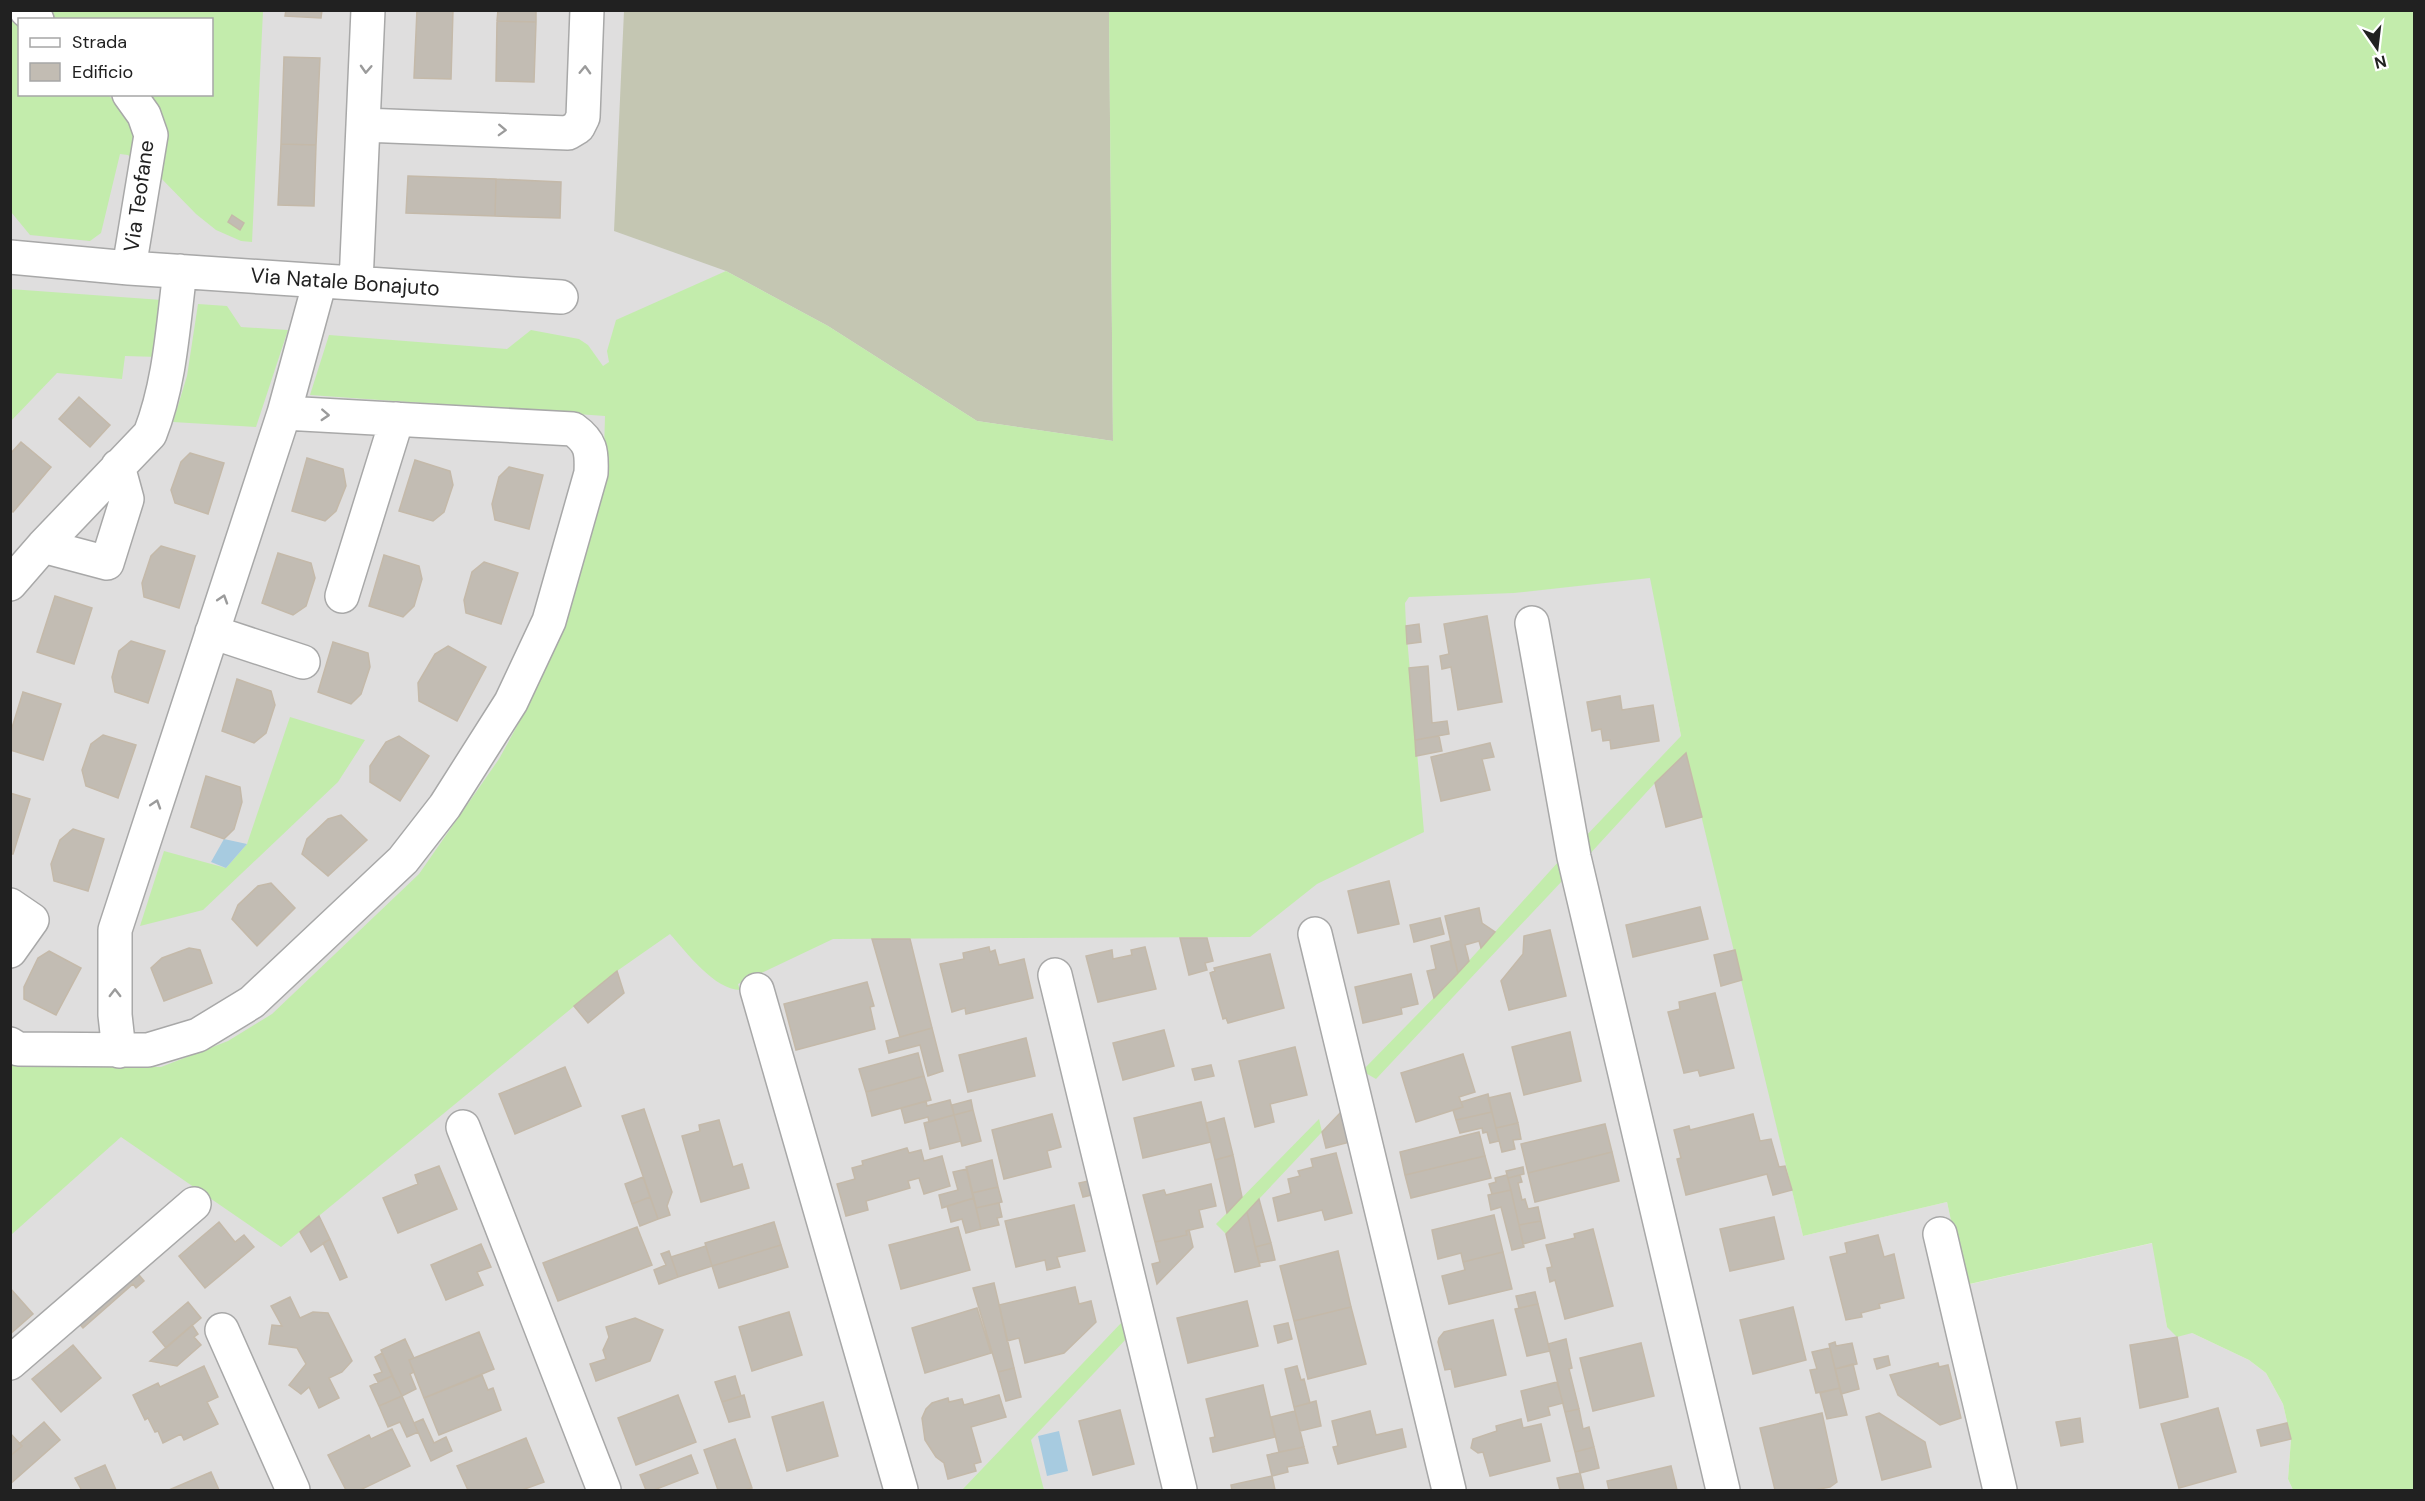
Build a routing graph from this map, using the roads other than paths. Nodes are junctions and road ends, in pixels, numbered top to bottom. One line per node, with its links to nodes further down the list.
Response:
1 (368, 10): 4 (street, one-way to 4)
2 (587, 10): 4 (street, one-way to 2)
3 (130, 96): 6 (street, Via Teofane)
4 (363, 125): 9 (street)
5 (10, 258): 6 (street, Via Natale Bonajuto)
6 (129, 268): 7 (street, Via Natale Bonajuto)
7 (180, 271): 8 (street, Via Natale Bonajuto); 13 (street)
8 (320, 281): 9 (street, Via Natale Bonajuto); 11 (street)
9 (356, 283): 10 (street, Via Natale Bonajuto)
10 (561, 297)
11 (284, 413): 12 (street, one-way to 12); 18 (street, one-way to 11)
12 (397, 419): 16 (street); 26 (street)
13 (118, 466): 14 (street); 14 (street)
14 (43, 546): 15 (street)
15 (10, 584)
16 (342, 596)
17 (1532, 623): 37 (street)
18 (212, 632): 19 (street); 26 (street, one-way to 18)
19 (303, 662)
20 (21, 913): 22 (street)
21 (1315, 934): 36 (street)
22 (10, 951)
23 (1055, 975): 35 (street)
24 (757, 990): 34 (street)
25 (10, 1044): 26 (street)
26 (119, 1051)
27 (463, 1127): 33 (street)
28 (194, 1204): 31 (street)
29 (1940, 1233): 38 (street)
30 (222, 1330): 32 (street)
31 (10, 1363)
32 (294, 1491)
33 (604, 1491)
34 (901, 1491)
35 (1180, 1491)
36 (1449, 1491)
37 (1723, 1491)
38 (2000, 1491)

